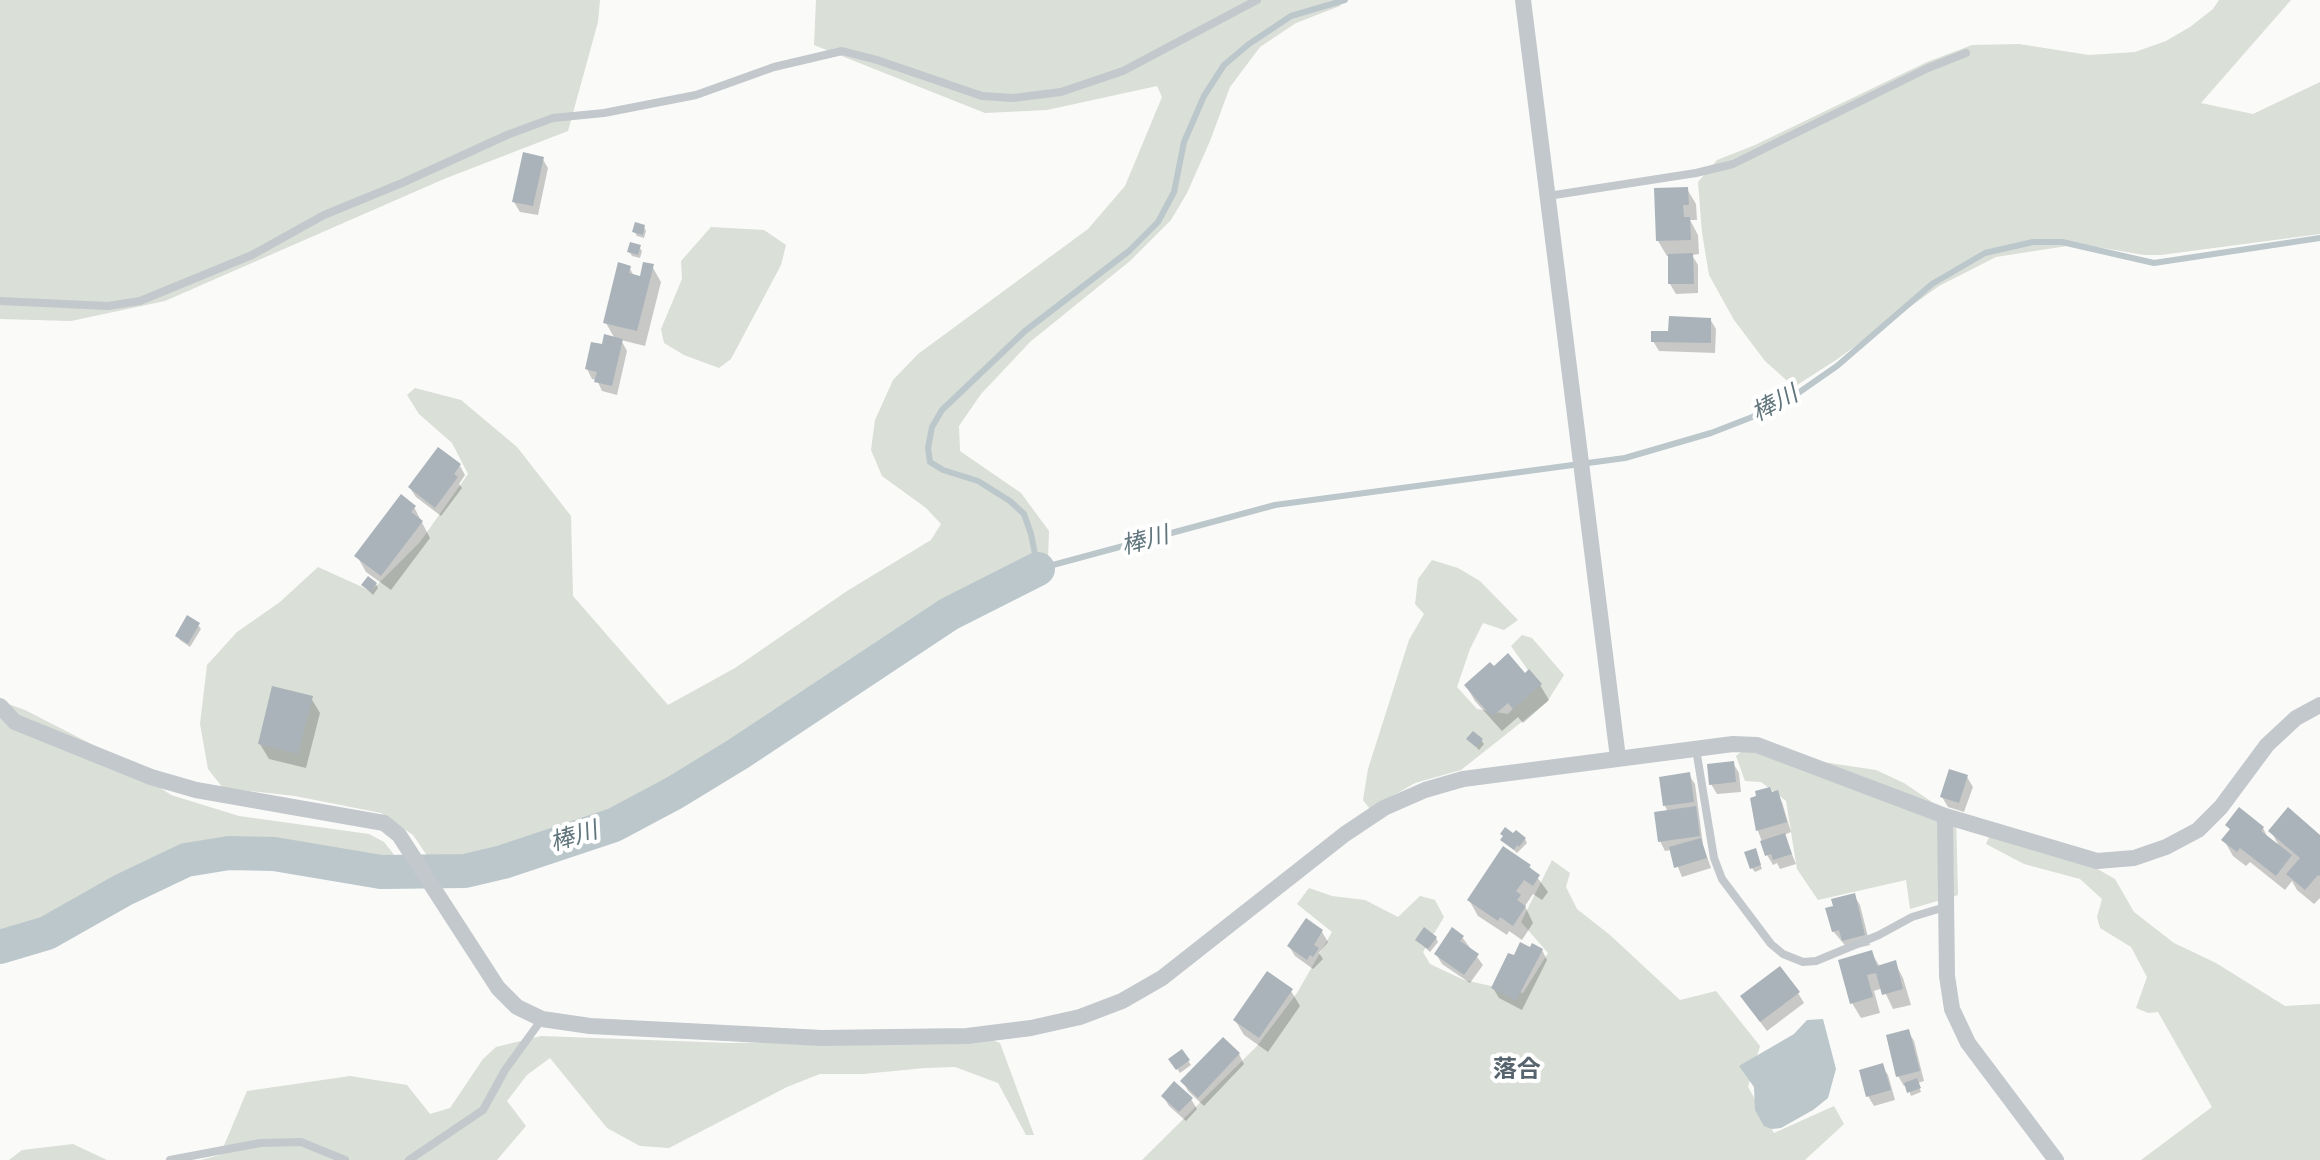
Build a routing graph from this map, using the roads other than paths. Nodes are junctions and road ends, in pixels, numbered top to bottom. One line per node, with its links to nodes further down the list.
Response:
1 (1257, 0): 5 (lane)
2 (1523, 0): 4 (street)
3 (1966, 53): 4 (lane)
4 (1548, 196): 10 (street)
5 (0, 301)
6 (2320, 705): 11 (street)
7 (0, 706): 8 (street)
8 (8, 720): 13 (street)
9 (1696, 749): 10 (street); 11 (street); 12 (lane)
10 (1618, 758): 13 (street)
11 (1945, 816): 12 (street)
12 (1946, 906): 17 (street)
13 (542, 1019): 16 (lane)
14 (170, 1160): 15 (lane)
15 (345, 1160)
16 (409, 1160)
17 (2056, 1160)

